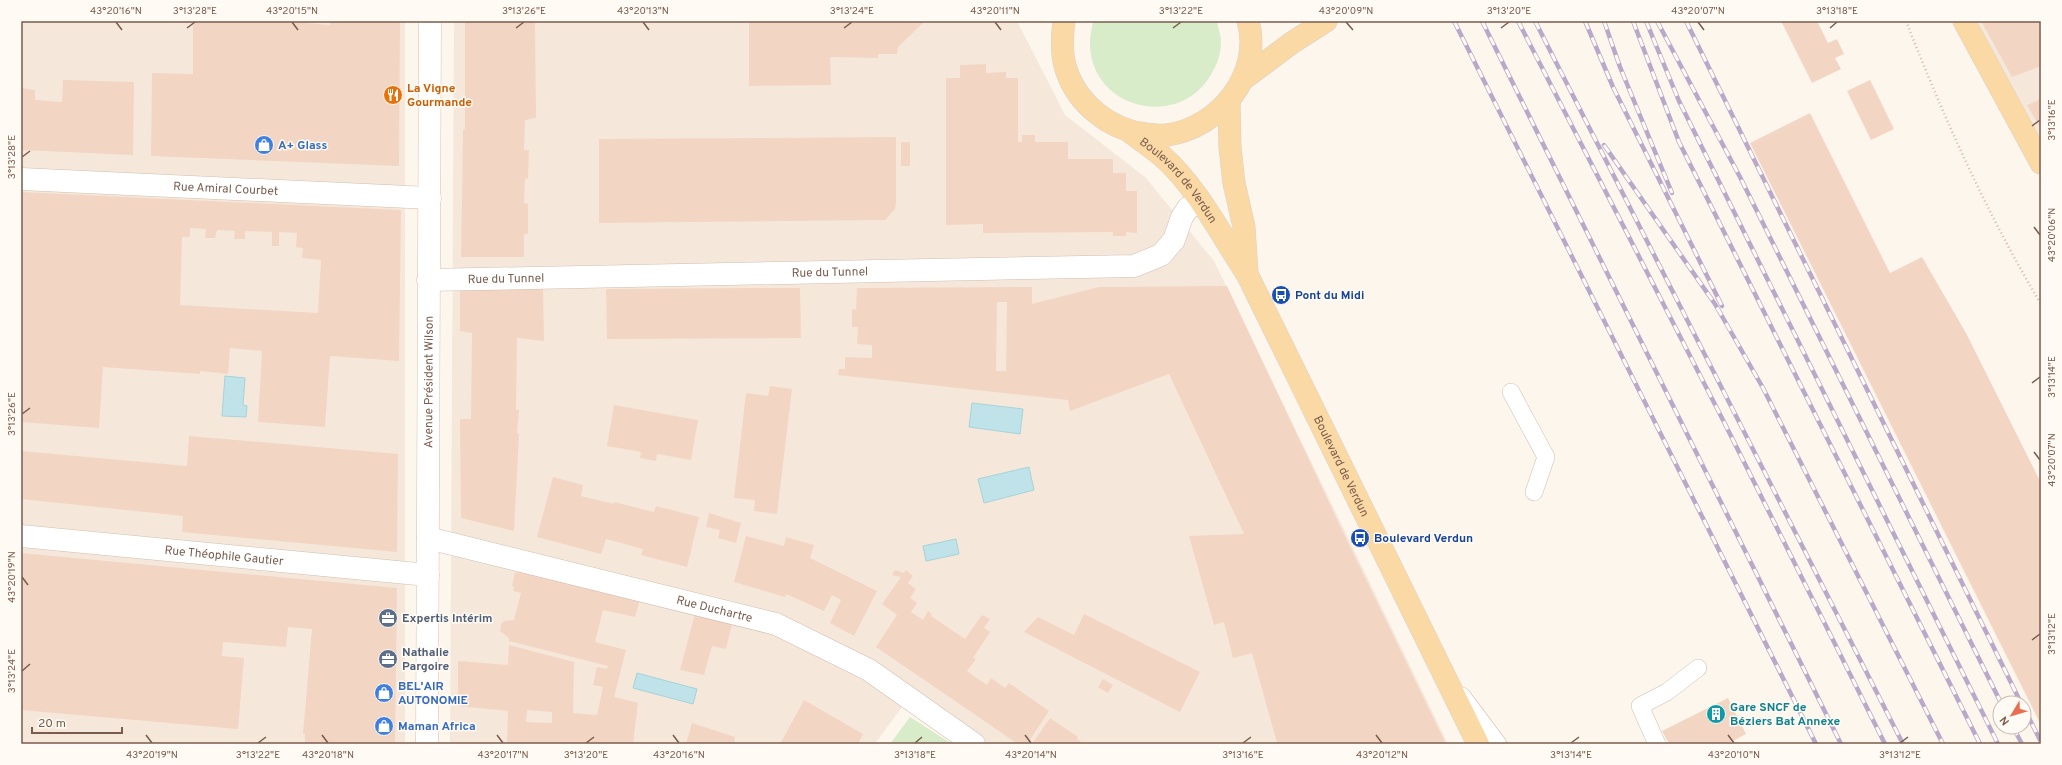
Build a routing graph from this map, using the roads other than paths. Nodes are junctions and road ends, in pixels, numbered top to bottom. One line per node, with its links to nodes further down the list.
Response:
1 (430, 21): 11 (street, Avenue Président Wilson)
2 (1248, 21): 6 (main road)
3 (1326, 21): 6 (main road)
4 (1964, 21): 9 (main road)
5 (1060, 27): 8 (main road)
6 (1242, 80): 7 (main road)
7 (1229, 101): 8 (main road); 13 (main road, Boulevard de Verdun)
8 (1130, 132): 12 (main road, Boulevard de Verdun)
9 (2041, 163)
10 (21, 179): 11 (street, Rue Amiral Courbet)
11 (430, 198): 14 (street, Avenue Président Wilson)
12 (1201, 202): 13 (main road, Boulevard de Verdun); 14 (street, Rue du Tunnel)
13 (1247, 274): 20 (main road, Boulevard de Verdun)
14 (428, 280): 18 (street, Avenue Président Wilson)
15 (1511, 392): 16 (lane)
16 (1534, 492)
17 (21, 536): 19 (street, Rue Théophile Gautier)
18 (428, 538): 19 (street, Avenue Président Wilson); 23 (street, Rue Duchartre)
19 (428, 575): 22 (street, Avenue Président Wilson)
20 (1440, 666): 24 (main road, Boulevard de Verdun); 25 (lane)
21 (1698, 668): 26 (lane)
22 (427, 744)
23 (974, 744)
24 (1478, 744)
25 (1498, 744)
26 (1657, 744)

